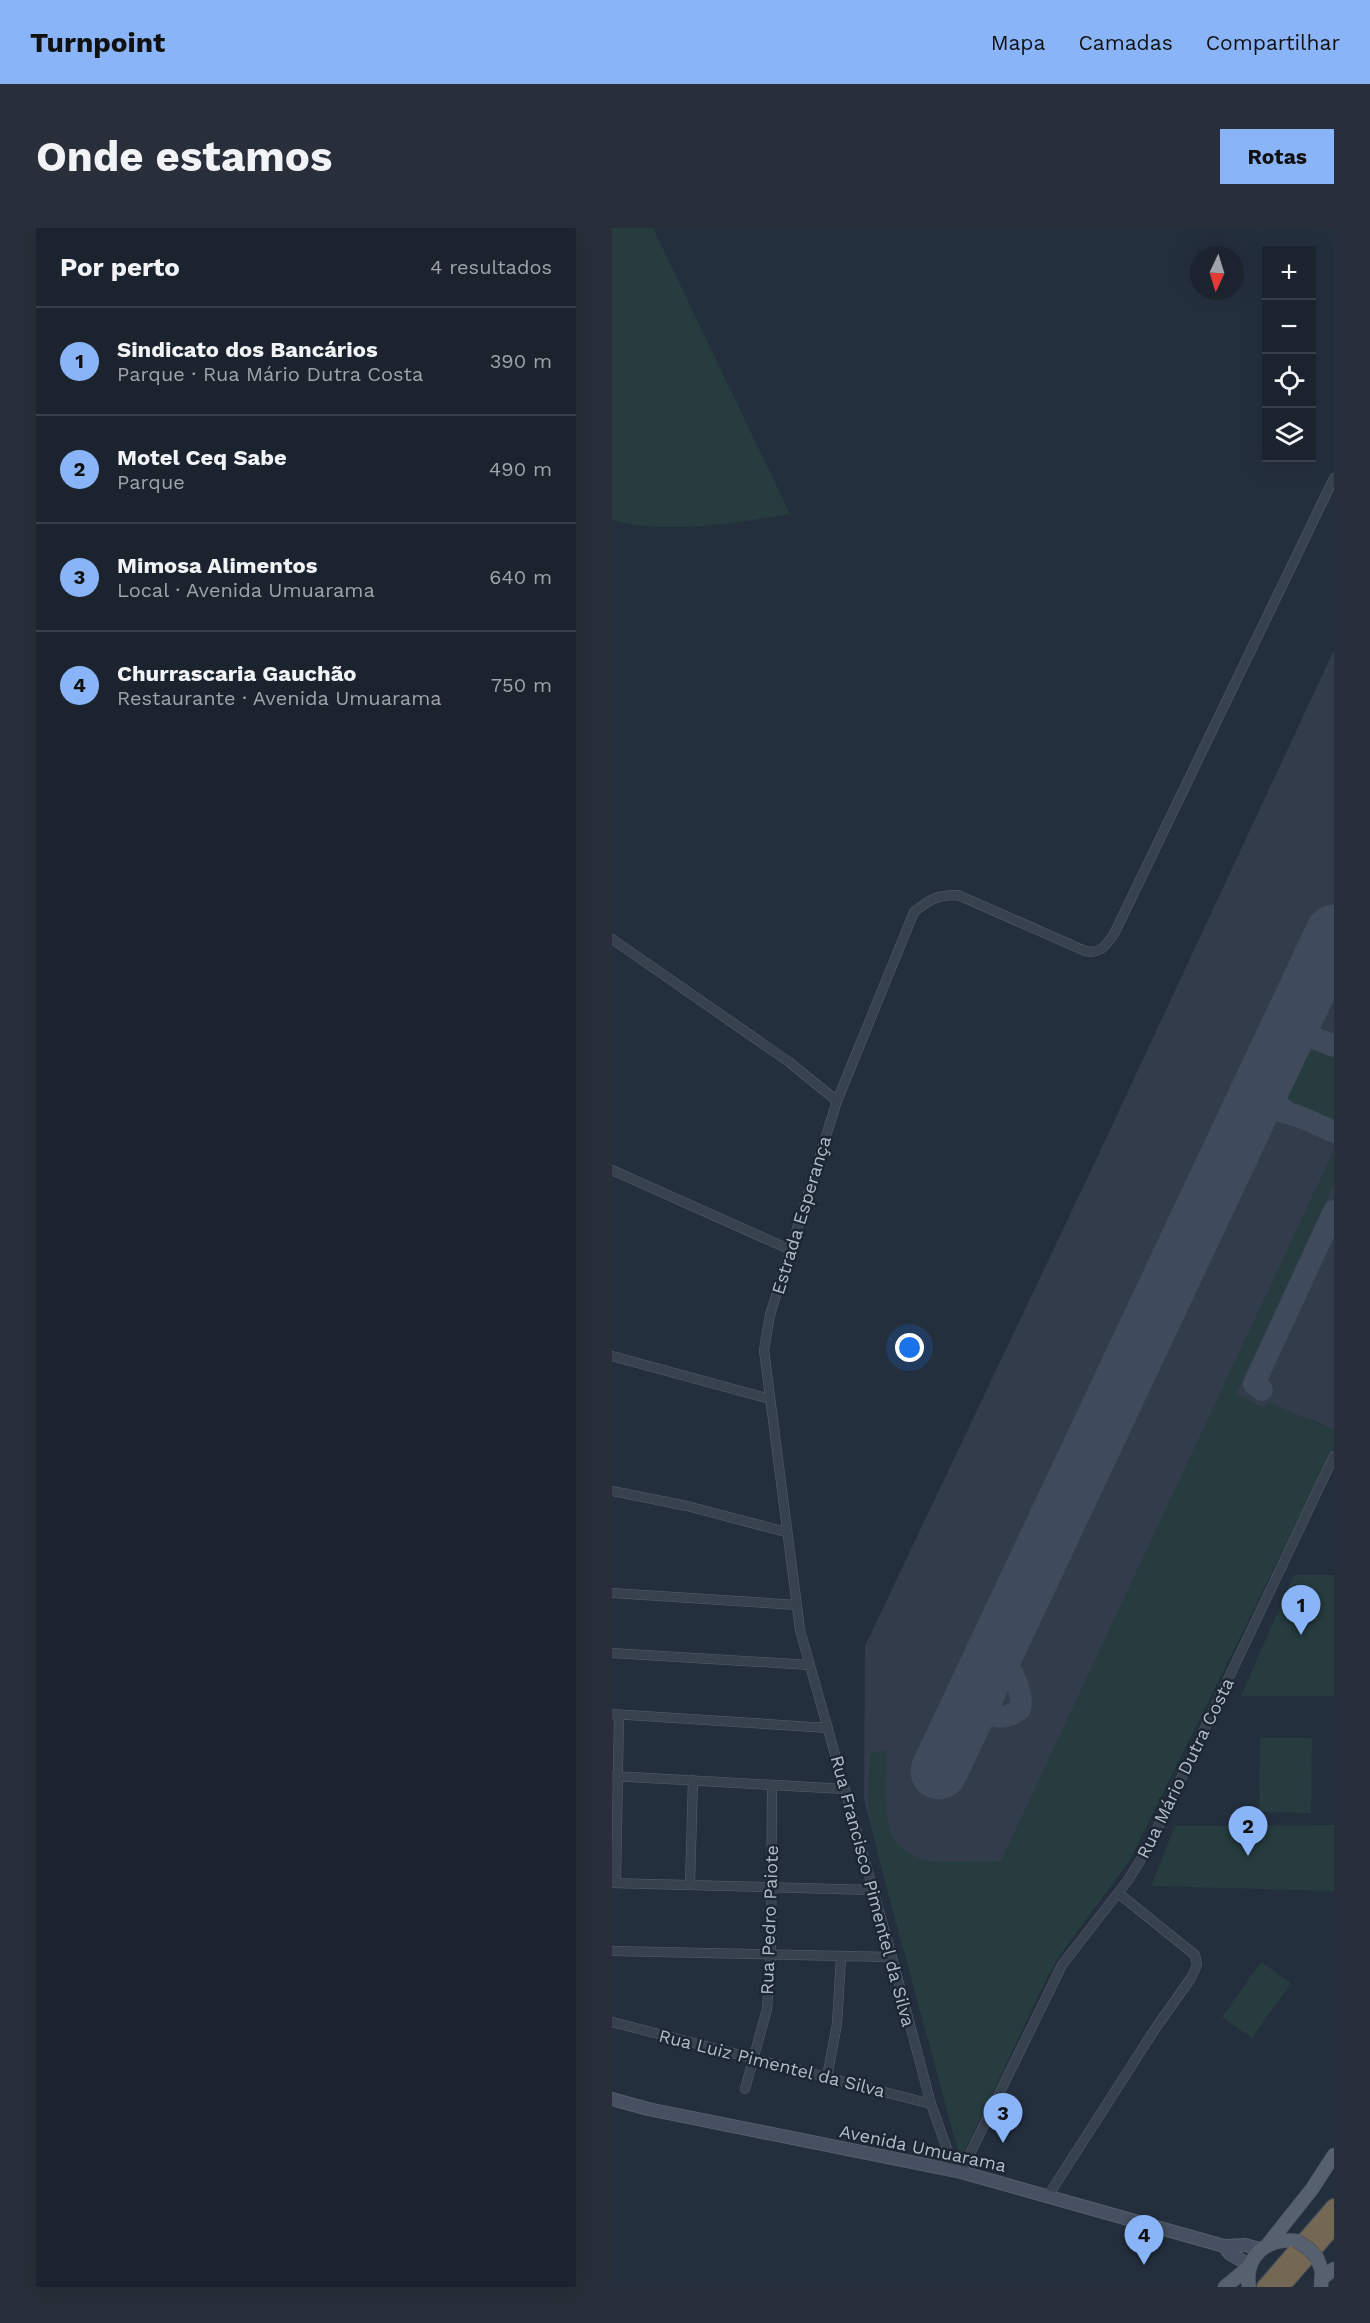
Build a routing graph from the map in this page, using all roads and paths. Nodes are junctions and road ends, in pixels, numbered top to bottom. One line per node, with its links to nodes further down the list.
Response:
1 (1334, 478): 3 (street, Estrada Esperança)
2 (612, 939): 3 (street)
3 (837, 1101): 5 (street, Estrada Esperança)
4 (612, 1170): 5 (street)
5 (790, 1250): 7 (street, Estrada Esperança)
6 (612, 1356): 7 (street)
7 (770, 1399): 10 (street, Estrada Esperança)
8 (1334, 1456): 25 (street, Rua Mário Dutra Costa)
9 (612, 1491): 10 (street)
10 (786, 1532): 12 (street, Estrada Esperança)
11 (612, 1593): 12 (street)
12 (797, 1605): 14 (street, Rua Francisco Pimentel da Silva)
13 (612, 1653): 14 (street)
14 (810, 1665): 16 (street, Rua Francisco Pimentel da Silva)
15 (616, 1714): 16 (street); 17 (street)
16 (828, 1728): 20 (street, Rua Francisco Pimentel da Silva)
17 (615, 1776): 18 (street); 21 (street)
18 (693, 1780): 19 (street); 22 (street)
19 (772, 1785): 20 (street); 23 (street, Rua Pedro Paiote)
20 (846, 1790): 24 (street, Rua Francisco Pimentel da Silva)
21 (614, 1883): 22 (street)
22 (690, 1885): 23 (street)
23 (771, 1887): 24 (street); 27 (street, Rua Pedro Paiote)
24 (873, 1890): 29 (street, Rua Francisco Pimentel da Silva)
25 (1118, 1893): 37 (street, Rua Mário Dutra Costa); 38 (street)
26 (612, 1952): 27 (street)
27 (771, 1954): 28 (street); 31 (street, Rua Pedro Paiote)
28 (841, 1957): 29 (street); 32 (street)
29 (892, 1958): 35 (street, Rua Francisco Pimentel da Silva)
30 (612, 2022): 31 (street, Rua Luiz Pimentel da Silva)
31 (753, 2058): 32 (street, Rua Luiz Pimentel da Silva); 33 (street, Rua Pedro Paiote)
32 (827, 2077): 35 (street, Rua Luiz Pimentel da Silva)
33 (745, 2089)
34 (612, 2099): 37 (street, Avenida Umuarama)
35 (931, 2104): 37 (street, Rua Francisco Pimentel da Silva)
36 (1334, 2155): 42 (main road)
37 (961, 2172): 38 (street, Avenida Umuarama)
38 (1048, 2196): 41 (street, Avenida Umuarama)
39 (1334, 2207): 48 (highway)
40 (1334, 2226): 49 (highway)
41 (1224, 2246): 42 (street, Avenida Umuarama); 43 (street, Avenida Umuarama)
42 (1265, 2246): 43 (main road); 45 (main road, bridge)
43 (1249, 2266): 46 (main road); 47 (main road)
44 (1334, 2269): 45 (main road)
45 (1324, 2284)
46 (1225, 2287)
47 (1249, 2287)
48 (1265, 2287)
49 (1281, 2287)

